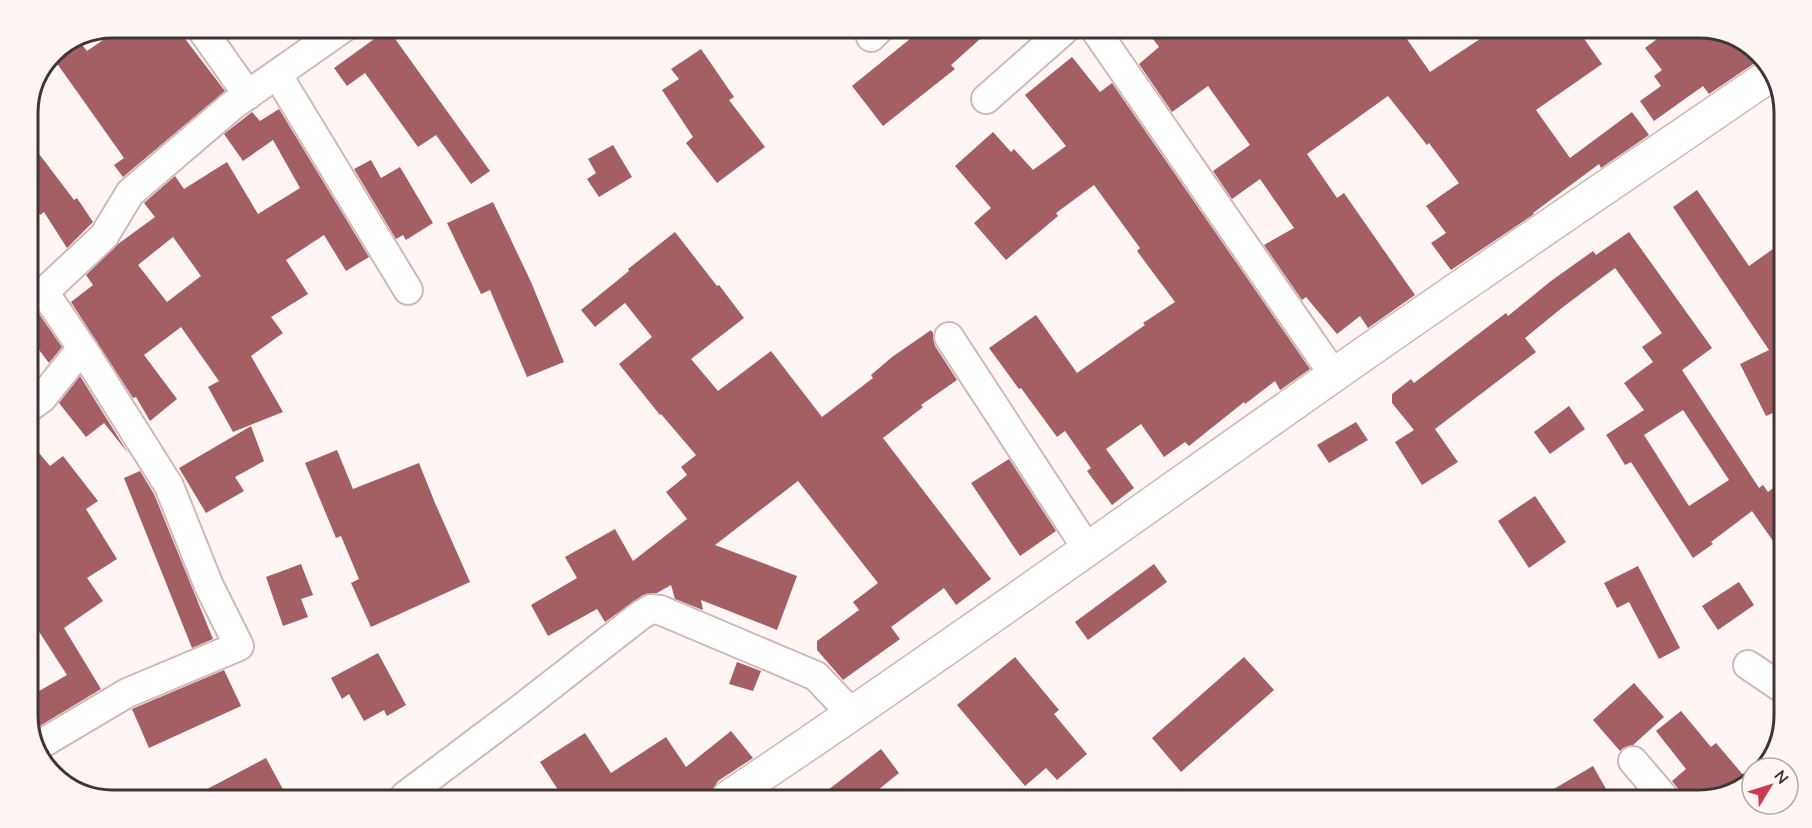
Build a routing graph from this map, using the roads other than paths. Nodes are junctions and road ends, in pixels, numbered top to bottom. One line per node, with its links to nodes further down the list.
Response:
1 (208, 38): 7 (street)
2 (329, 38): 5 (street)
3 (1055, 38): 8 (street)
4 (1101, 38): 12 (street)
5 (277, 74): 7 (street); 9 (street)
6 (1766, 78): 12 (main road)
7 (248, 95): 11 (street)
8 (986, 99)
9 (408, 290)
10 (949, 337): 14 (street)
11 (82, 348): 13 (street); 18 (street)
12 (1334, 375): 14 (main road)
13 (38, 401)
14 (1088, 550): 17 (main road)
15 (1748, 664): 16 (street)
16 (1774, 682)
17 (852, 714): 20 (street); 21 (main road)
18 (43, 743)
19 (1633, 761): 22 (street)
20 (413, 790)
21 (739, 790)
22 (1658, 790)

